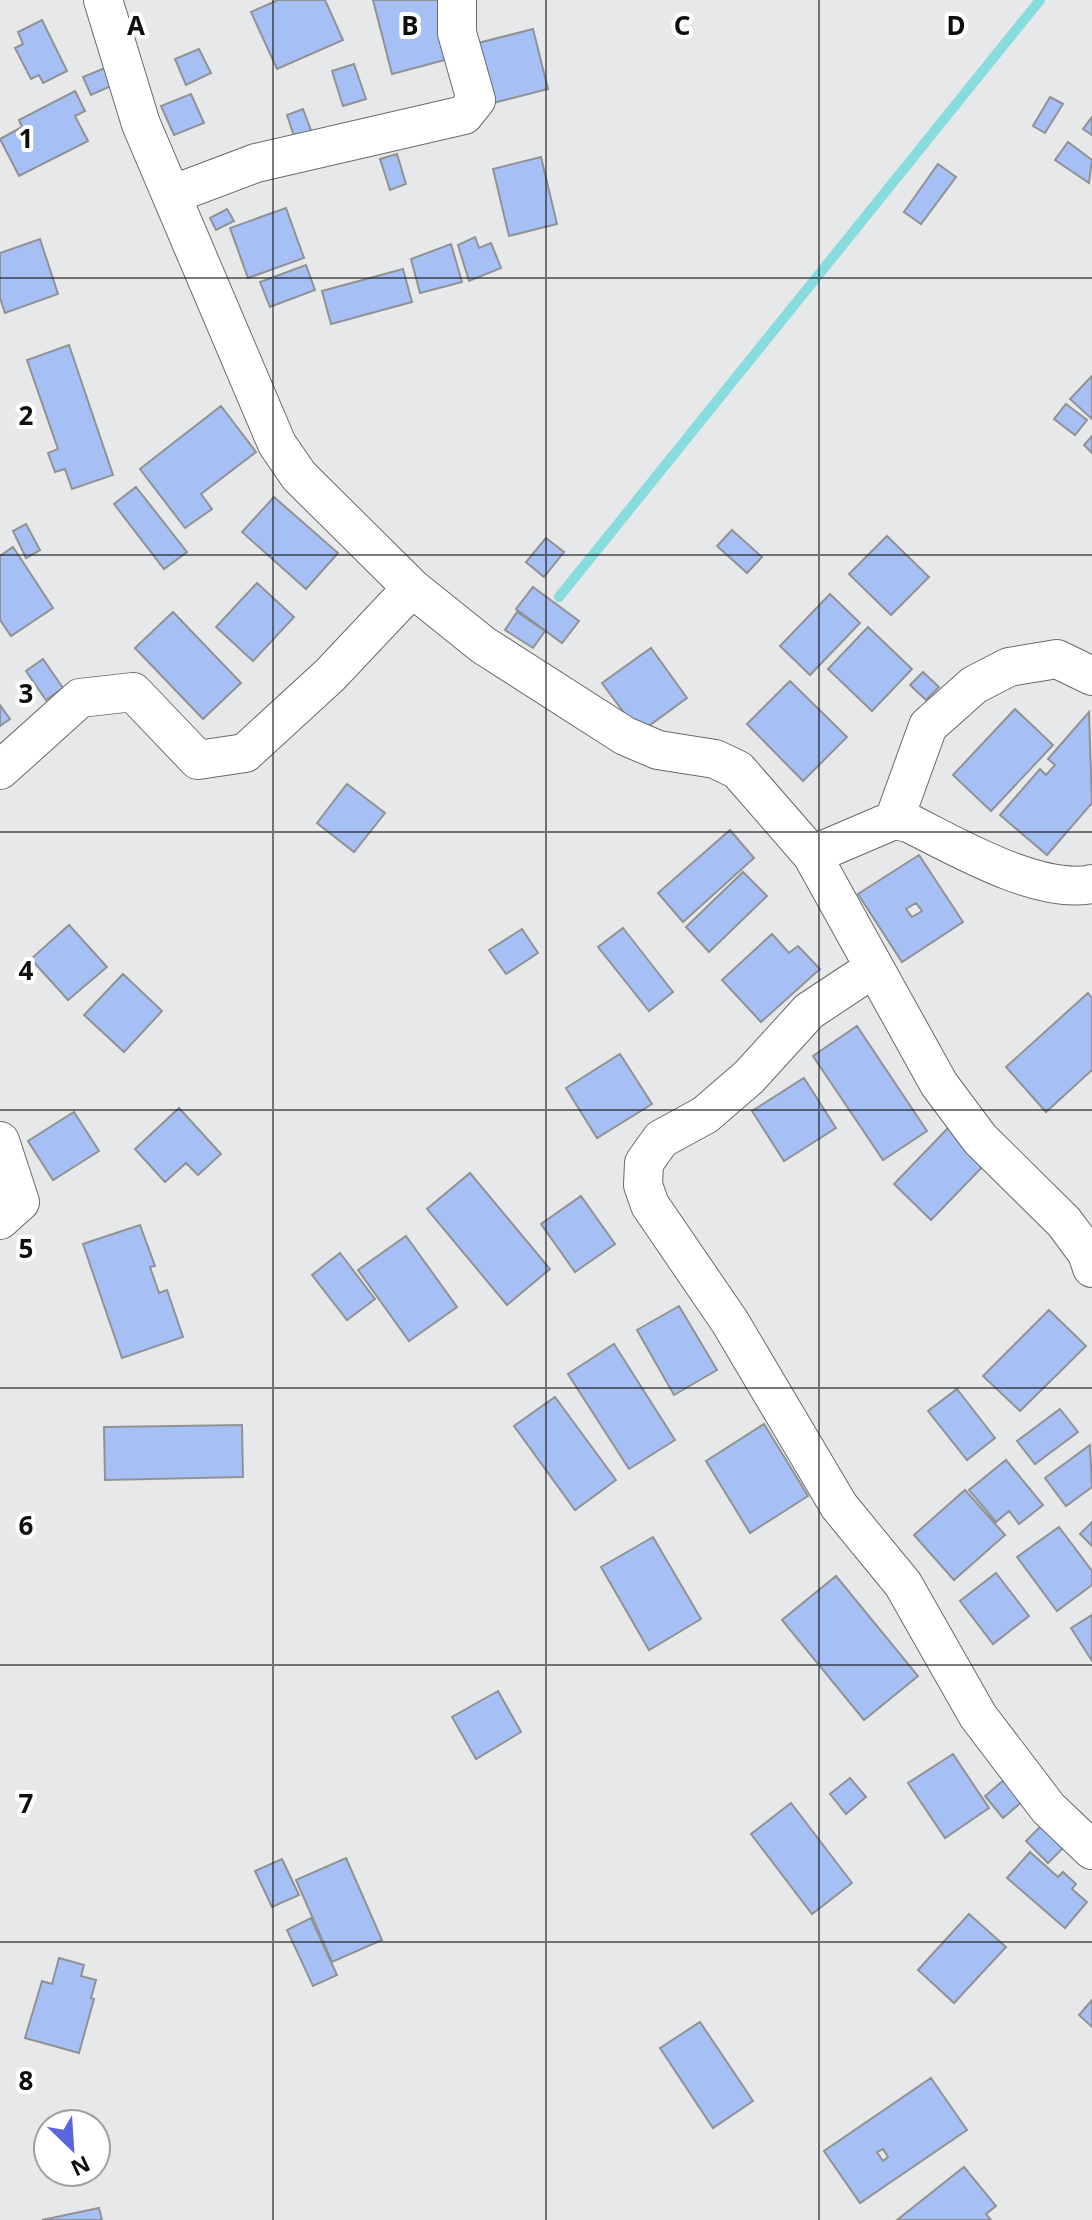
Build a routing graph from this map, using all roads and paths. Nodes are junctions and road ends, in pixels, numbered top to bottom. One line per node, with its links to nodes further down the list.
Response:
1 (103, 0): 3 (street)
2 (457, 0): 3 (street)
3 (171, 195): 4 (street)
4 (412, 588): 6 (street); 8 (street)
5 (1092, 676): 7 (street)
6 (0, 770)
7 (894, 820): 8 (street); 9 (street)
8 (812, 855): 10 (street)
9 (1092, 884)
10 (874, 968): 13 (street); 14 (street)
11 (0, 1141): 12 (street)
12 (0, 1220)
13 (1092, 1268)
14 (1092, 1850)

